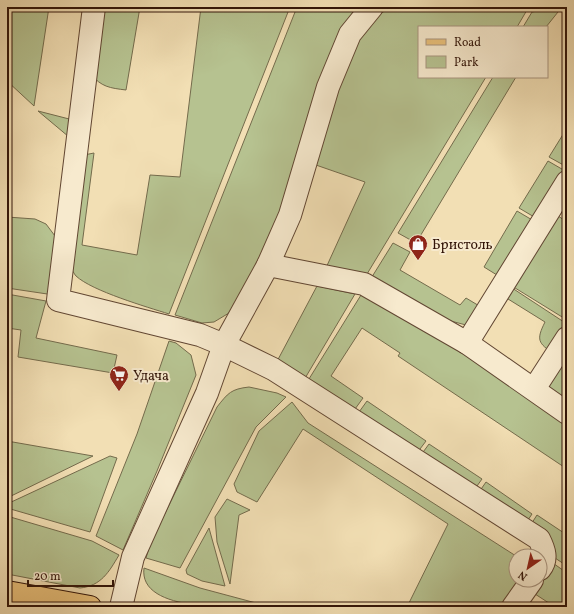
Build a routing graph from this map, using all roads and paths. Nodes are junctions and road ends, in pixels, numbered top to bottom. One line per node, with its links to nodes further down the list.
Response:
1 (94, 7): 7 (street)
2 (372, 7): 4 (street)
3 (567, 182): 6 (street)
4 (268, 265): 6 (street); 7 (street)
5 (567, 338): 8 (street)
6 (467, 343): 8 (street)
7 (224, 345): 10 (street); 14 (street)
8 (534, 390): 9 (street)
9 (567, 413)
10 (543, 548)
11 (526, 588): 15 (street)
12 (7, 592): 13 (main road)
13 (90, 607)
14 (121, 607)
15 (513, 607)

